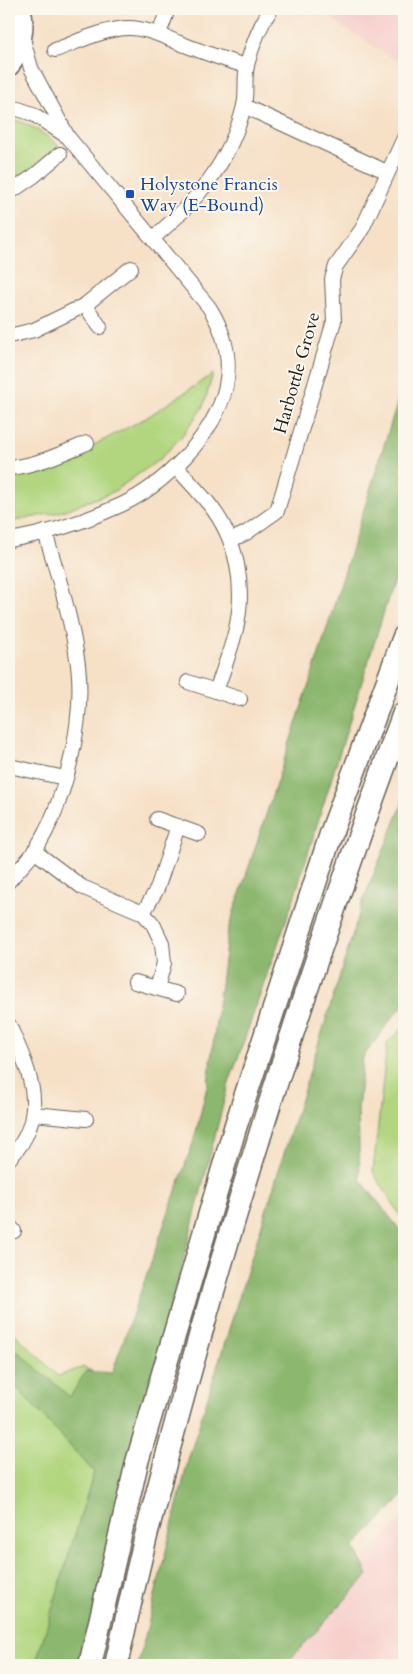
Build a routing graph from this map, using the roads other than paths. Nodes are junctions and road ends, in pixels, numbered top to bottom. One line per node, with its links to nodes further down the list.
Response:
1 (20, 9): 5 (main road)
2 (168, 9): 4 (street)
3 (271, 9): 8 (street)
4 (159, 34): 6 (street); 8 (street)
5 (22, 35): 7 (main road); 11 (street)
6 (55, 50)
7 (9, 65)
8 (247, 66): 10 (street)
9 (9, 106): 11 (street)
10 (244, 106): 14 (street); 16 (street)
11 (68, 137): 16 (street)
12 (404, 138): 14 (street, Harbottle Grove)
13 (60, 154): 15 (street)
14 (387, 172): 26 (street, Harbottle Grove)
15 (9, 193)
16 (153, 238): 22 (street)
17 (131, 268): 18 (street)
18 (85, 305): 19 (street); 20 (street)
19 (100, 327)
20 (9, 336)
21 (87, 443): 23 (street)
22 (176, 467): 24 (street); 26 (street)
23 (9, 468)
24 (45, 532): 25 (street); 33 (street)
25 (9, 540)
26 (230, 540): 29 (street)
27 (404, 637): 47 (highway)
28 (188, 682): 29 (street)
29 (216, 691): 30 (street)
30 (240, 699)
31 (404, 713): 48 (highway)
32 (9, 766): 33 (street)
33 (65, 778): 37 (street)
34 (157, 819): 35 (street)
35 (178, 826): 36 (street); 39 (street)
36 (199, 834)
37 (34, 851): 38 (street); 39 (street)
38 (9, 881)
39 (143, 912): 41 (street)
40 (135, 982): 41 (street)
41 (157, 988): 42 (street)
42 (177, 994)
43 (9, 1025): 44 (street)
44 (34, 1114): 45 (street); 46 (street)
45 (86, 1119)
46 (9, 1159)
47 (90, 1665)
48 (116, 1665)

